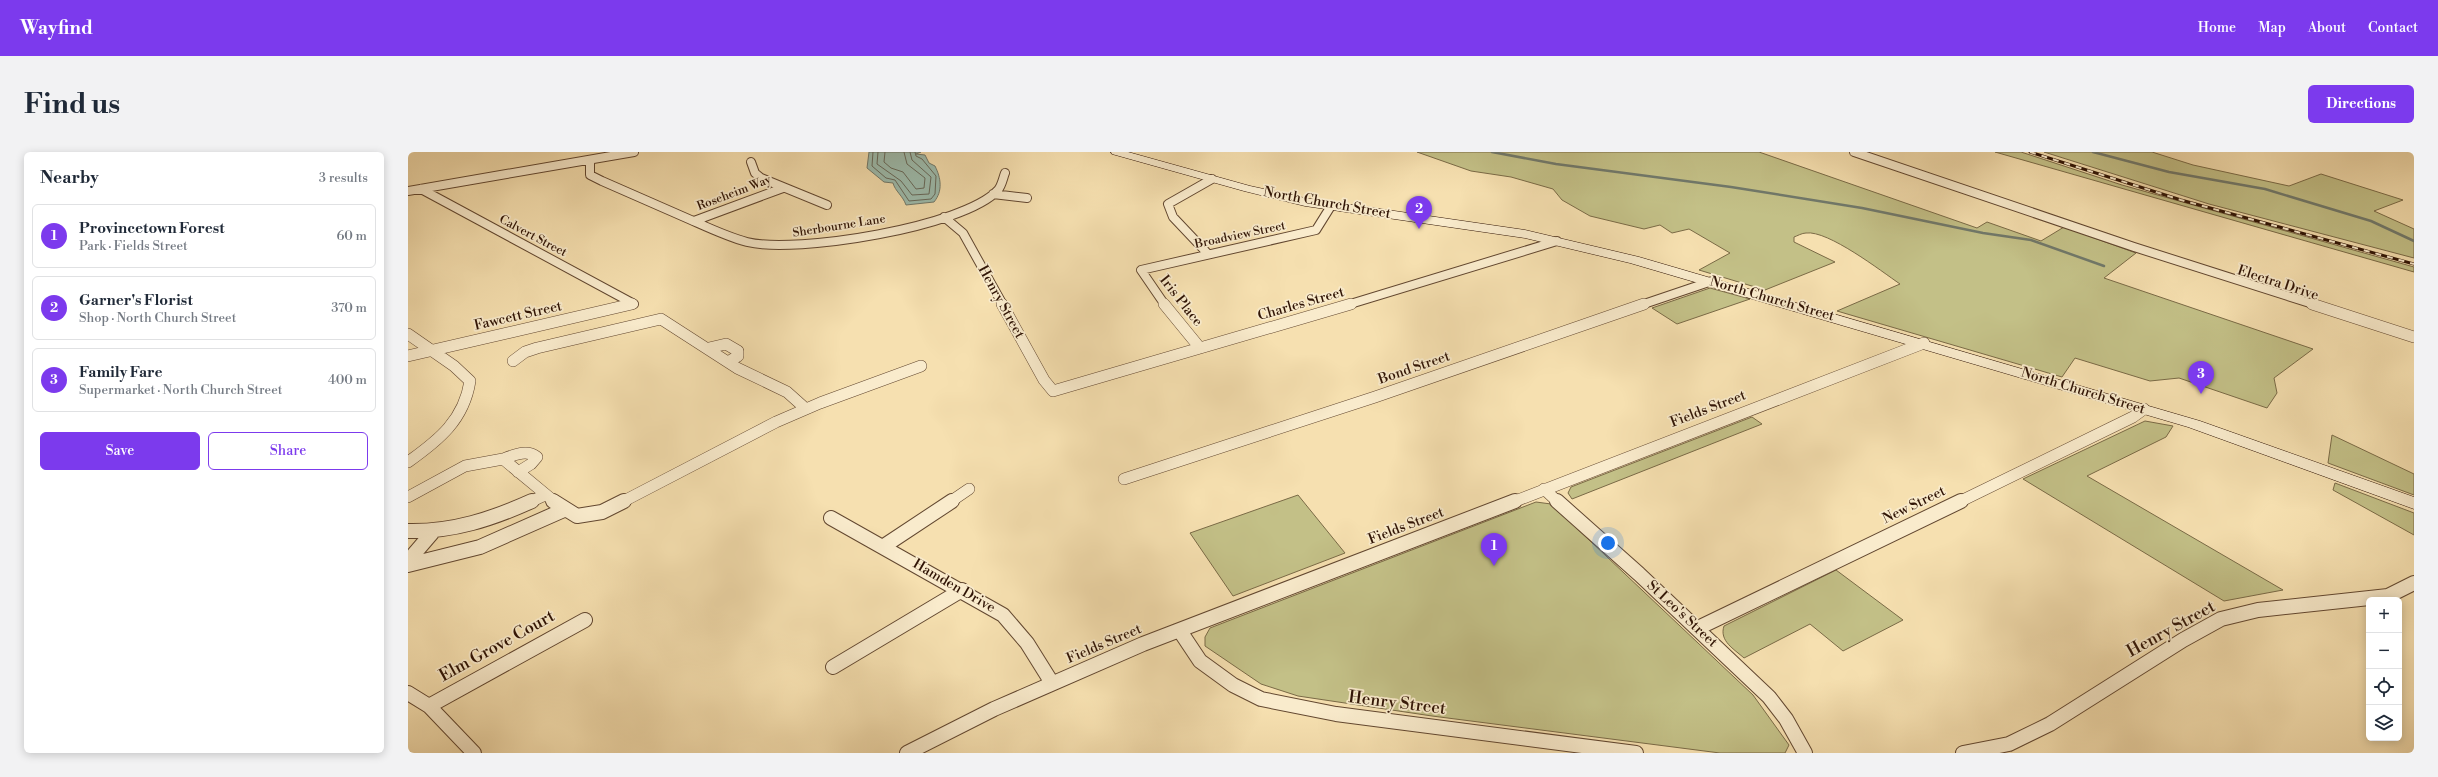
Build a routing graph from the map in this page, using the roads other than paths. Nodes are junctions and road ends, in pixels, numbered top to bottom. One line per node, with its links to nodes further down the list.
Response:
1 (634, 152): 4 (street)
2 (1116, 152): 7 (main road, North Church Street)
3 (1854, 152): 18 (street, Electra Drive)
4 (590, 160): 9 (street); 16 (street, Sherbourne Lane)
5 (751, 162): 8 (street)
6 (1005, 173): 11 (street, Sherbourne Lane)
7 (1212, 179): 14 (main road, North Church Street); 19 (street)
8 (783, 188): 13 (street); 16 (street, Roseheim Way)
9 (421, 189): 10 (street); 22 (street, Calvert Street)
10 (408, 192)
11 (993, 194): 12 (street); 15 (street, Sherbourne Lane)
12 (1027, 198)
13 (827, 205)
14 (1331, 206): 17 (main road, North Church Street); 19 (street, Broadview Street)
15 (944, 217): 16 (street, Sherbourne Lane); 32 (street, Henry Street)
16 (694, 221)
17 (1557, 241): 21 (main road, North Church Street); 27 (street, Charles Street)
18 (2134, 247): 24 (street, Electra Drive); 26 (street, Electra Drive)
19 (1208, 254): 20 (street, Broadview Street)
20 (1141, 270): 27 (street, Iris Place)
21 (1712, 281): 25 (main road, North Church Street); 38 (street, Bond Street)
22 (634, 304): 28 (street, Fawcett Street)
23 (408, 334): 28 (street)
24 (2414, 337)
25 (1924, 343): 34 (main road, North Church Street); 40 (street, Fields Street)
26 (2414, 343)
27 (1200, 348): 32 (street, Charles Street)
28 (432, 350): 29 (street, Fawcett Street); 36 (street)
29 (408, 356)
30 (513, 361): 33 (street)
31 (921, 366): 33 (street)
32 (1053, 391)
33 (806, 409): 44 (street)
34 (2144, 409): 43 (main road, North Church Street); 52 (street, New Street)
35 (504, 459): 37 (street); 37 (street); 42 (street)
36 (408, 462)
37 (518, 472): 41 (street)
38 (1124, 479)
39 (969, 489): 48 (street)
40 (1544, 489): 52 (street, St Leo's Street); 53 (street, Fields Street)
41 (544, 495): 44 (street); 47 (street)
42 (408, 497)
43 (2414, 503)
44 (566, 509): 47 (street)
45 (831, 518): 48 (street, Hamden Drive)
46 (408, 531): 47 (street)
47 (432, 533)
48 (884, 546): 50 (street, Hamden Drive)
49 (2414, 584): 62 (street, Henry Street)
50 (962, 590): 54 (street); 55 (street, Hamden Drive)
51 (585, 620): 57 (street, Elm Grove Court)
52 (1698, 628): 61 (street, St Leo's Street)
53 (1180, 631): 55 (street, Fields Street); 60 (street, Henry Street)
54 (833, 667)
55 (1052, 683): 59 (street, Fields Street)
56 (408, 693): 57 (street)
57 (429, 706): 58 (street)
58 (474, 753)
59 (907, 753)
60 (1636, 753)
61 (1805, 753)
62 (1963, 753)

